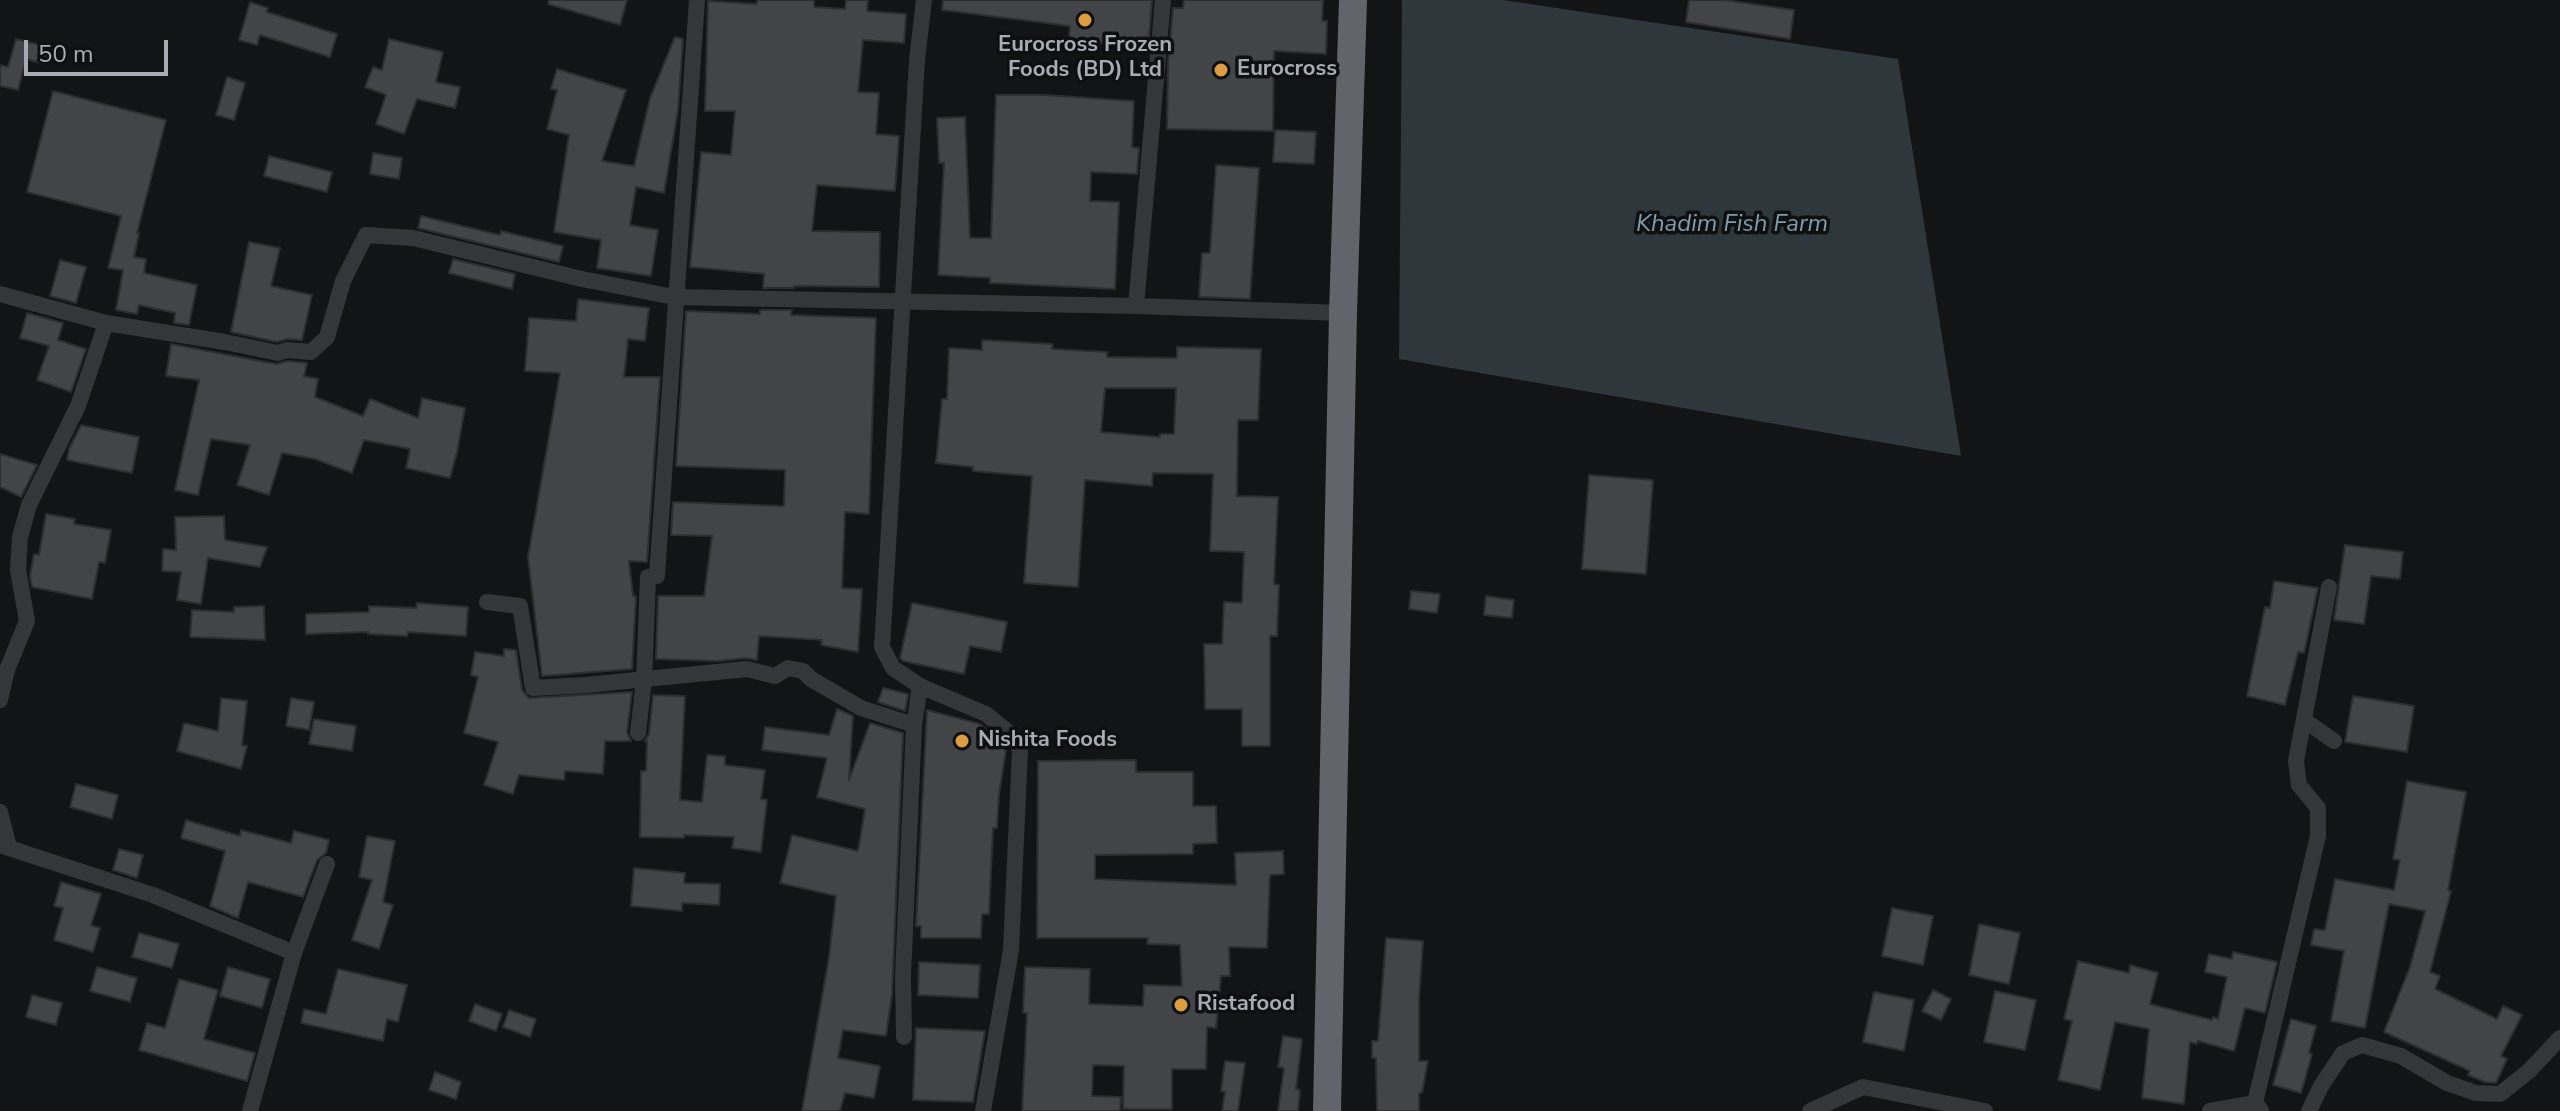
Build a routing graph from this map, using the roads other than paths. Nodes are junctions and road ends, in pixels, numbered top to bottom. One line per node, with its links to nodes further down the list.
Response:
1 (697, 0): 6 (street)
2 (924, 0): 7 (street)
3 (1163, 0): 8 (street)
4 (1353, 0): 9 (highway)
5 (0, 294): 10 (street)
6 (674, 297): 7 (street); 10 (street); 13 (street)
7 (903, 301): 8 (street); 14 (street)
8 (1136, 306): 9 (street)
9 (1343, 313): 29 (highway)
10 (106, 323): 15 (street)
11 (2329, 587): 16 (street)
12 (487, 602): 13 (street)
13 (644, 680): 17 (street); 18 (street)
14 (920, 686): 17 (street); 28 (street)
15 (0, 700)
16 (2304, 720): 19 (street); 26 (street)
17 (914, 725): 24 (street)
18 (638, 733)
19 (2334, 741)
20 (0, 812): 21 (street)
21 (5, 846): 23 (street)
22 (327, 864): 23 (street)
23 (294, 953): 27 (street)
24 (904, 1037)
25 (2560, 1038): 33 (street)
26 (2258, 1107): 32 (street)
27 (250, 1111)
28 (983, 1111)
29 (1327, 1111)
30 (1810, 1111): 31 (street)
31 (1985, 1111)
32 (2210, 1111)
33 (2309, 1111)

